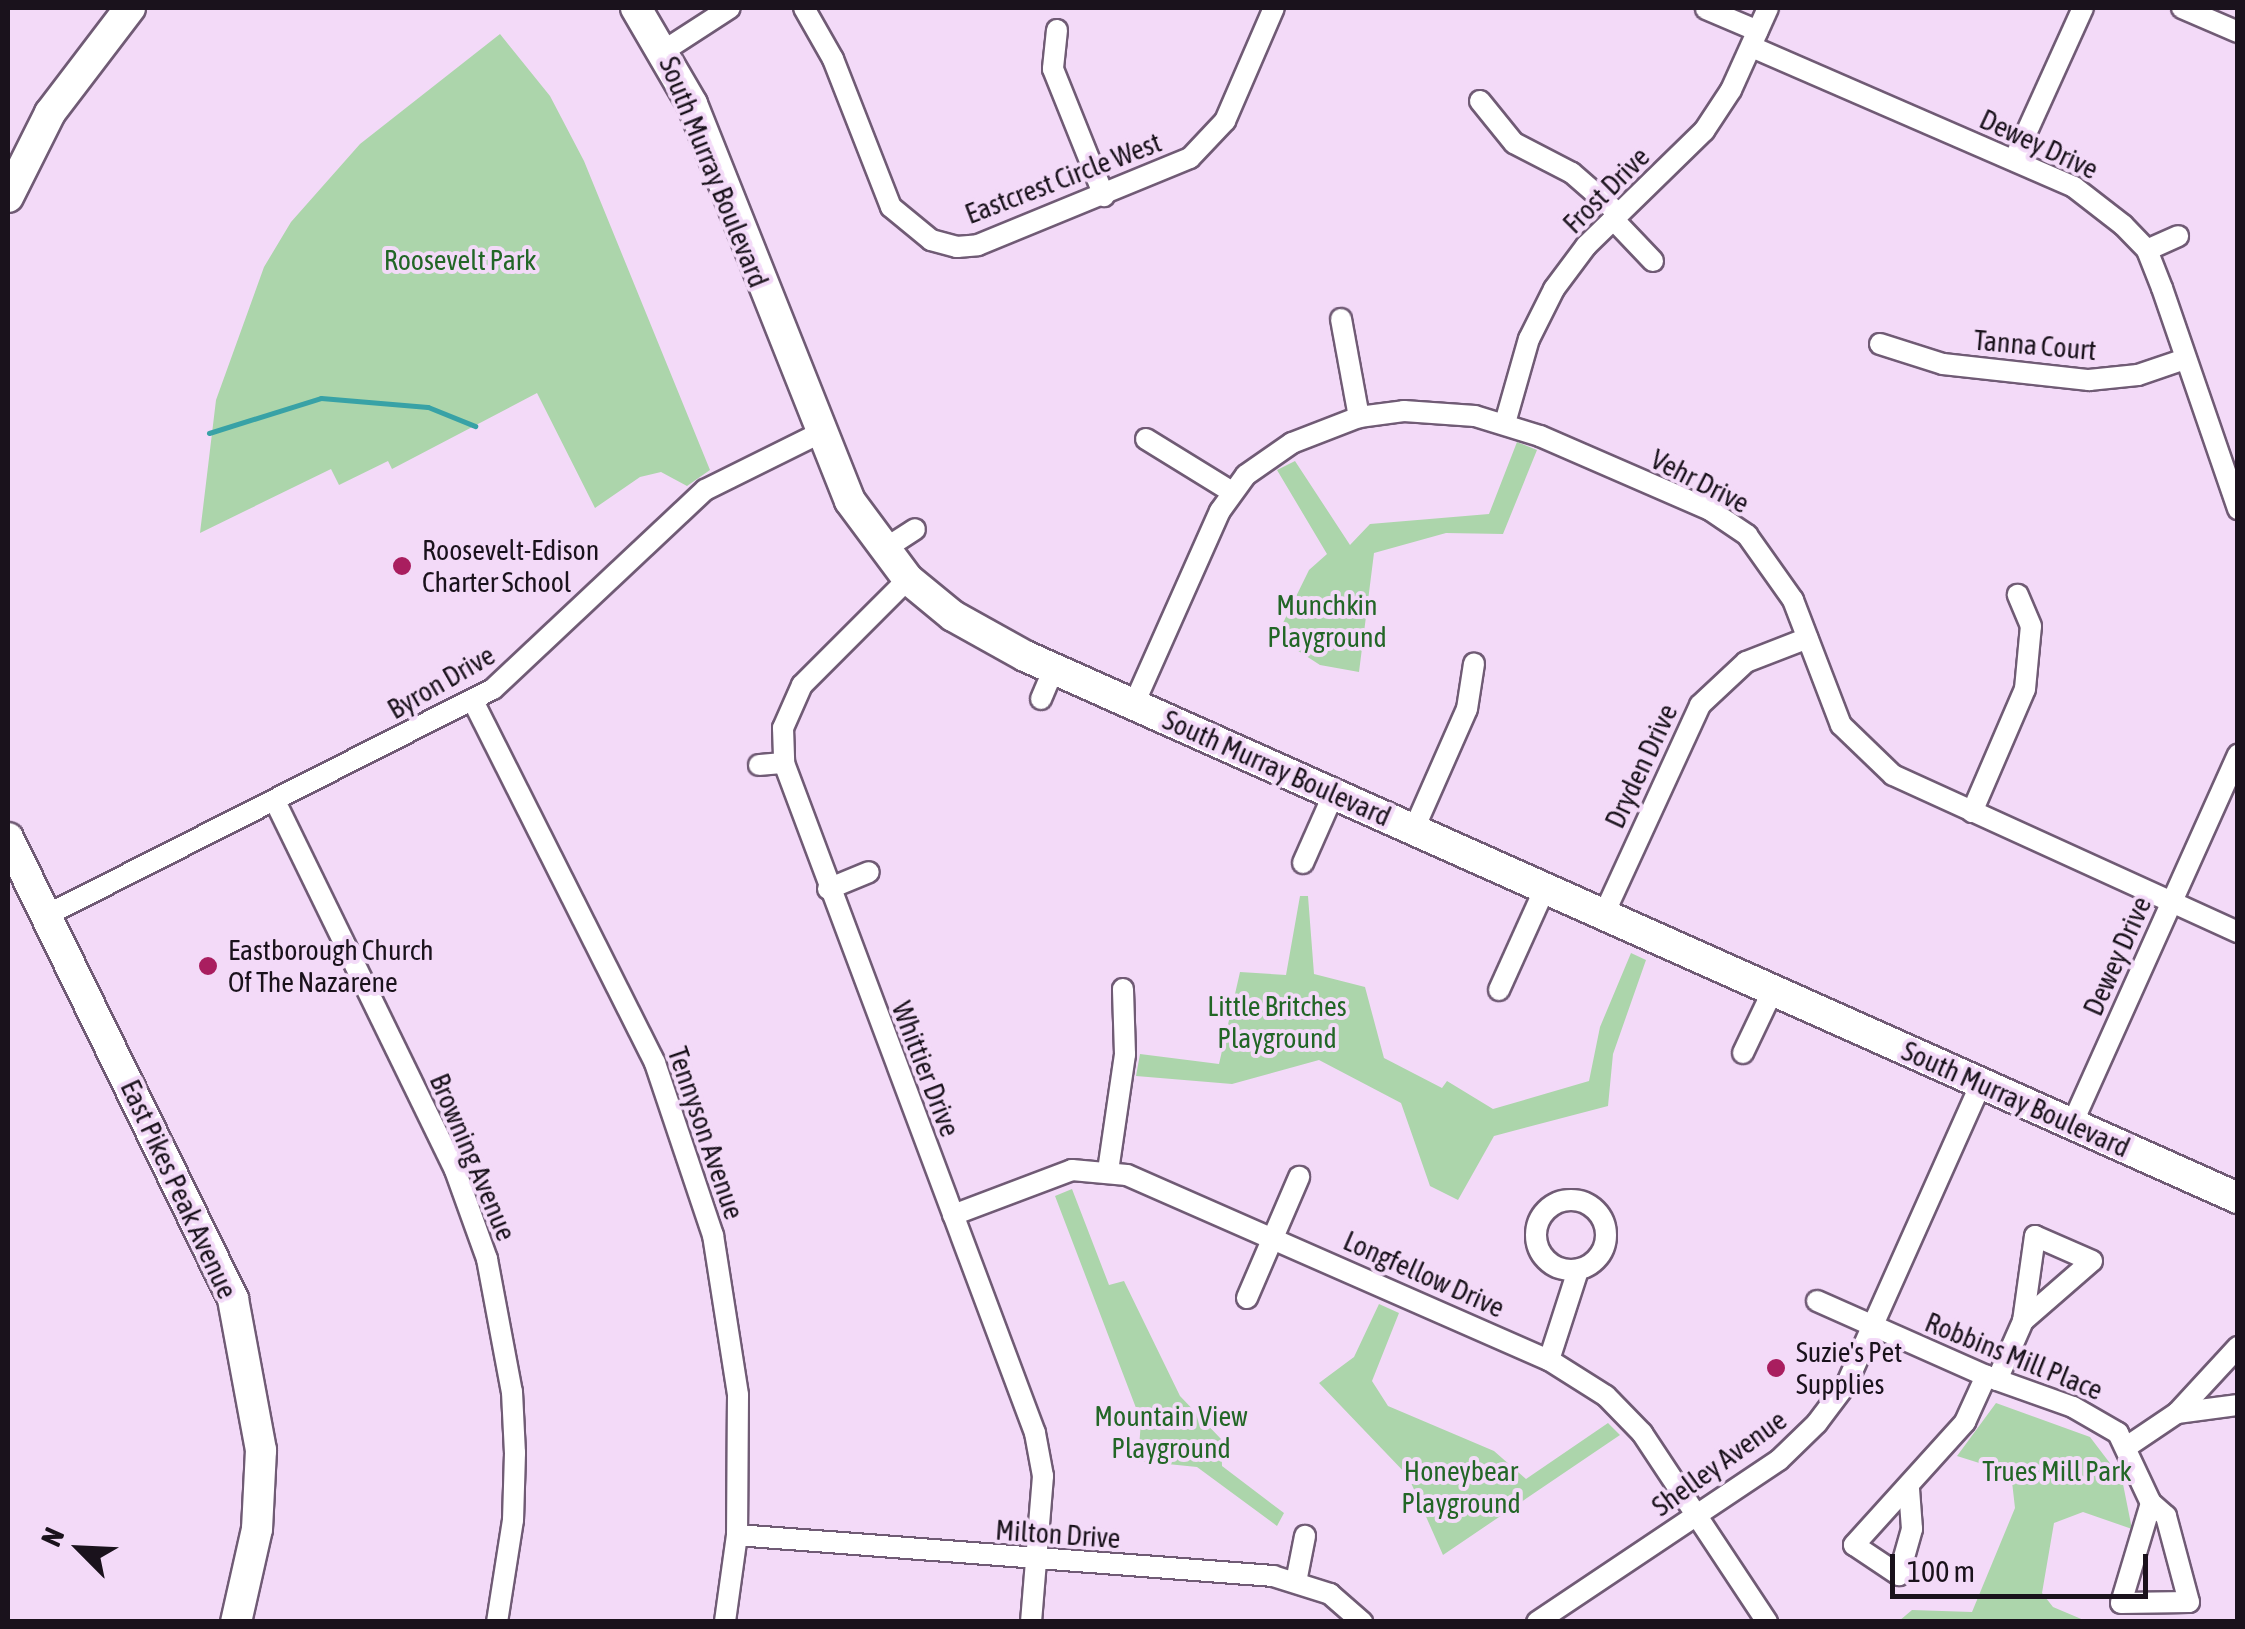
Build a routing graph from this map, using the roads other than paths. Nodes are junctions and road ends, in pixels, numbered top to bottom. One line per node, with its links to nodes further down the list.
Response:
1 (130, 8): 16 (main road)
2 (636, 8): 13 (main road, South Murray Boulevard)
3 (730, 8): 13 (street)
4 (804, 8): 17 (street, Eastcrest Circle West)
5 (1274, 8): 17 (street, Eastcrest Circle West)
6 (1768, 8): 12 (street, Frost Drive)
7 (2083, 8): 15 (street)
8 (2182, 8): 11 (street)
9 (1706, 9): 12 (street, Dewey Drive)
10 (1057, 30): 17 (street)
11 (2238, 32)
12 (1755, 39): 15 (street, Dewey Drive); 18 (street, Frost Drive)
13 (665, 50): 27 (main road, South Murray Boulevard)
14 (1480, 101): 18 (street)
15 (2014, 160): 20 (street, Dewey Drive)
16 (8, 196)
17 (1104, 196)
18 (1616, 216): 21 (street); 26 (street, Frost Drive)
19 (2178, 236): 20 (street)
20 (2146, 250): 24 (street, Dewey Drive)
21 (1653, 261)
22 (1341, 319): 25 (street)
23 (1880, 344): 24 (street, Tanna Court)
24 (2185, 359): 29 (street, Dewey Drive)
25 (1359, 417): 26 (street, Vehr Drive); 30 (street, Vehr Drive)
26 (1505, 422): 36 (street, Vehr Drive)
27 (818, 434): 33 (main road, South Murray Boulevard); 40 (street, Byron Drive)
28 (1146, 439): 30 (street)
29 (2230, 462): 31 (street, Dewey Drive)
30 (1232, 492): 41 (street, Vehr Drive)
31 (2238, 509)
32 (915, 529): 33 (street)
33 (883, 550): 34 (main road, South Murray Boulevard)
34 (908, 579): 38 (main road, South Murray Boulevard); 43 (street, Whittier Drive)
35 (2018, 596): 47 (street)
36 (1808, 638): 47 (street, Vehr Drive); 55 (street, Dryden Drive)
37 (1474, 664): 48 (street)
38 (1054, 669): 39 (street); 41 (main road, South Murray Boulevard)
39 (1041, 699)
40 (473, 701): 46 (street, Byron Drive); 83 (street, Tennyson Avenue)
41 (1134, 704): 45 (main road, South Murray Boulevard)
42 (2238, 754): 54 (street, Dewey Drive)
43 (784, 764): 44 (street); 53 (street, Whittier Drive)
44 (759, 765)
45 (1334, 793): 48 (main road, South Murray Boulevard); 50 (street)
46 (274, 801): 56 (street, Byron Drive); 88 (street, Browning Avenue)
47 (1972, 812): 54 (street, Vehr Drive)
48 (1414, 829): 52 (main road, South Murray Boulevard)
49 (11, 852): 56 (main road, East Pikes Peak Avenue)
50 (1303, 863)
51 (870, 872): 53 (street)
52 (1544, 888): 55 (main road, South Murray Boulevard); 59 (street)
53 (828, 889): 67 (street, Whittier Drive)
54 (2171, 902): 57 (street, Vehr Drive); 63 (street, Dewey Drive)
55 (1604, 914): 60 (main road, South Murray Boulevard)
56 (45, 916): 87 (main road, East Pikes Peak Avenue)
57 (2238, 932)
58 (1123, 989): 64 (street)
59 (1499, 990)
60 (1773, 990): 61 (street); 62 (main road, South Murray Boulevard)
61 (1744, 1054)
62 (1981, 1084): 63 (main road, South Murray Boulevard); 73 (street, Shelley Avenue)
63 (2072, 1124): 66 (main road, South Murray Boulevard)
64 (1108, 1171): 67 (street, Longfellow Drive); 68 (street, Longfellow Drive)
65 (1300, 1178): 68 (street)
66 (2238, 1198)
67 (953, 1215): 85 (street, Whittier Drive)
68 (1274, 1238): 70 (street); 75 (street, Longfellow Drive)
69 (1578, 1270): 75 (street)
70 (1246, 1298)
71 (1817, 1301): 73 (street, Robbins Mill Place)
72 (2023, 1321): 76 (street)
73 (1872, 1327): 76 (street, Robbins Mill Place); 82 (street, Shelley Avenue)
74 (2238, 1347): 78 (street)
75 (1549, 1360): 82 (street, Longfellow Drive)
76 (1992, 1379): 79 (street, Robbins Mill Place); 80 (street)
77 (2238, 1405): 78 (street)
78 (2177, 1413): 79 (street)
79 (2128, 1446): 81 (street, Robbins Mill Place)
80 (1909, 1489)
81 (2151, 1503): 81 (street, Robbins Mill Place)
82 (1697, 1516): 92 (street, Shelley Avenue); 93 (street, Longfellow Drive)
83 (737, 1535): 85 (street, Milton Drive); 89 (street, Tennyson Avenue)
84 (1305, 1536): 86 (street)
85 (1040, 1560): 86 (street, Milton Drive); 90 (street, Whittier Drive)
86 (1296, 1582): 91 (street, Milton Drive)
87 (236, 1622)
88 (496, 1622)
89 (725, 1622)
90 (1031, 1622)
91 (1362, 1622)
92 (1537, 1622)
93 (1767, 1622)

